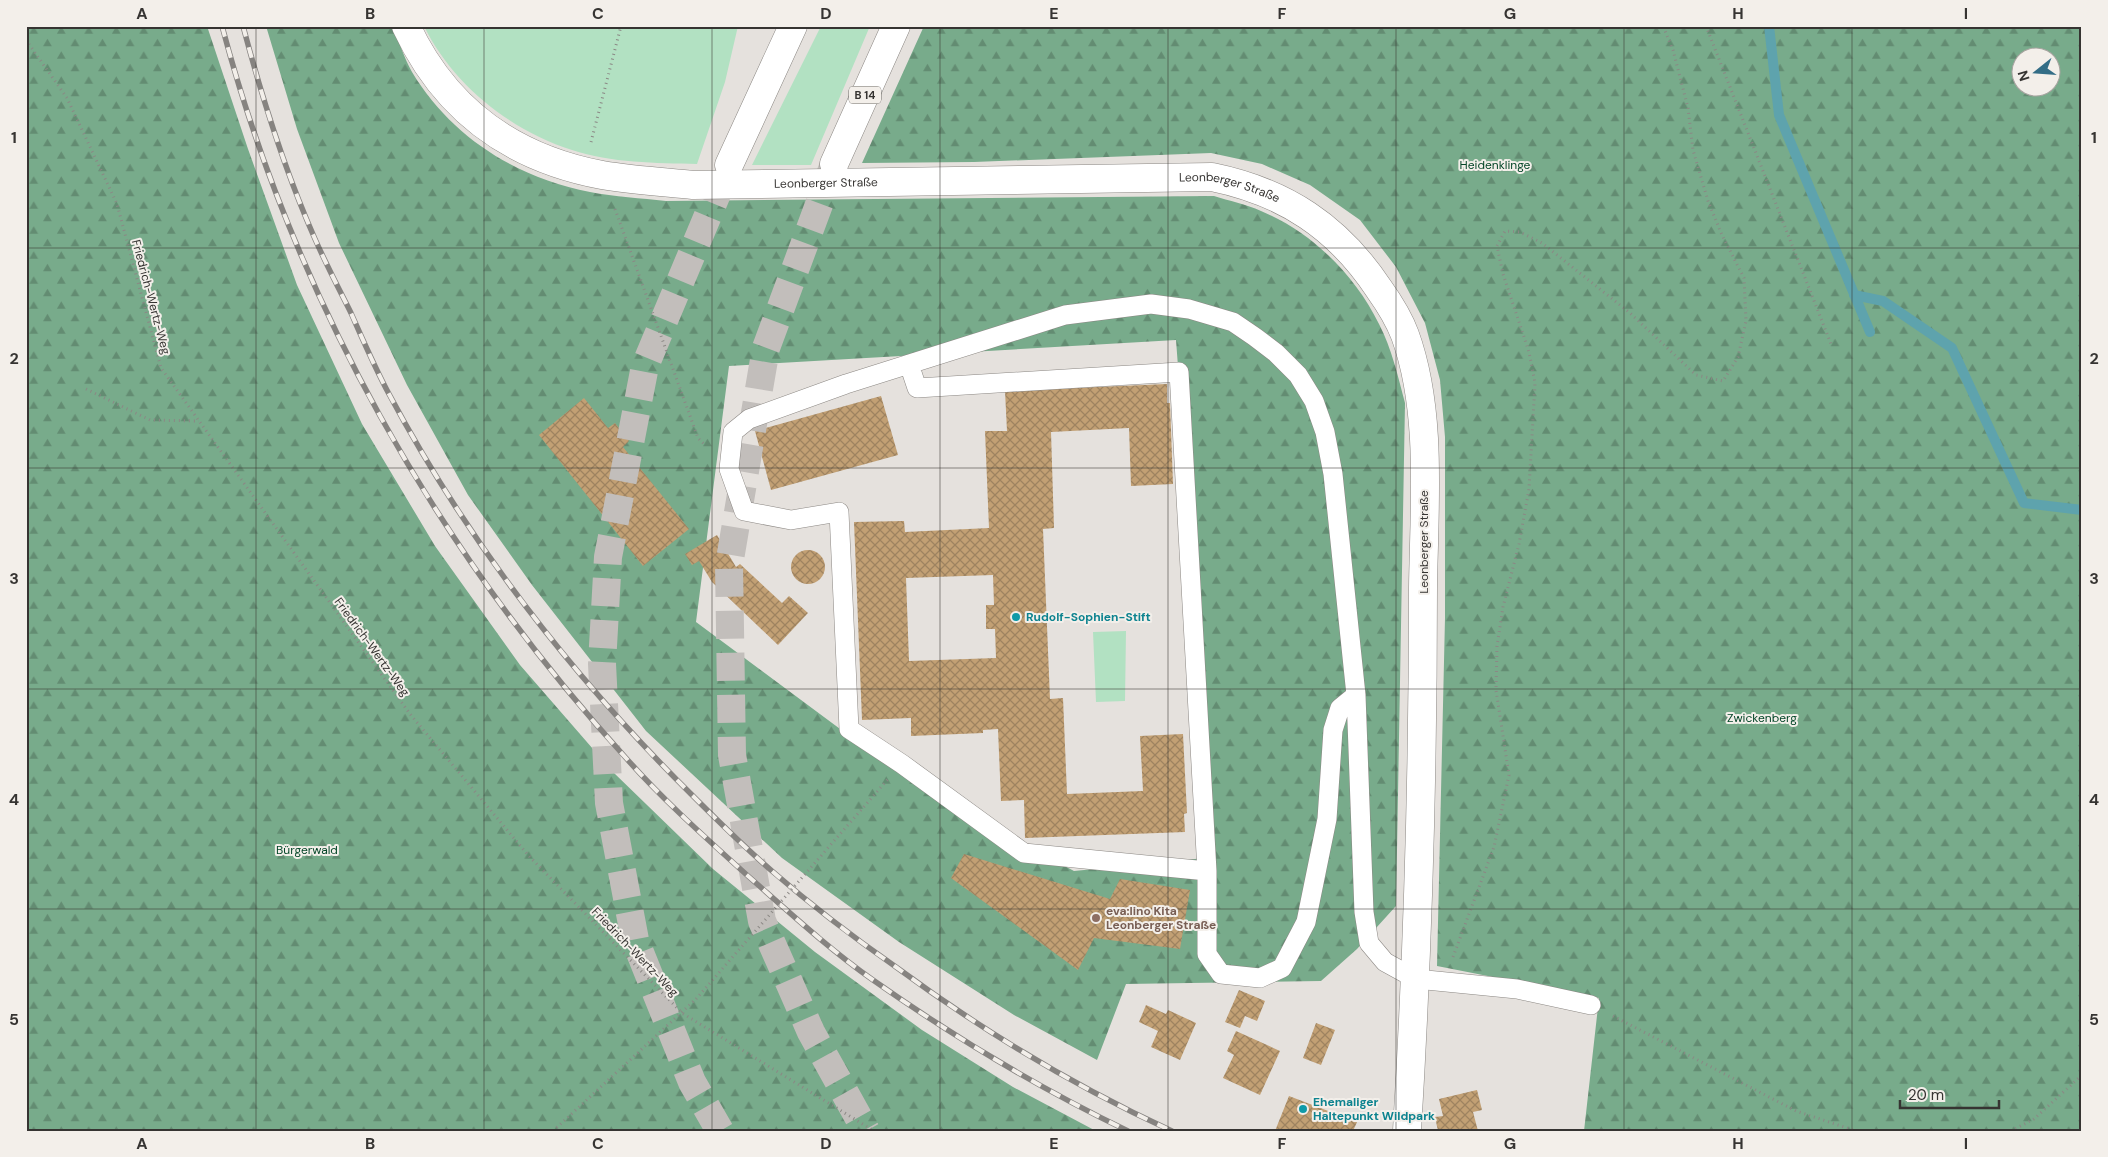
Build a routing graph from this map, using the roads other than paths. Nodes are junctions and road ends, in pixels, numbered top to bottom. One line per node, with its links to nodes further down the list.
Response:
1 (406, 26): 9 (main road, Leonberger Straße)
2 (793, 26): 5 (main road)
3 (896, 26): 4 (main road, B 14)
4 (834, 164)
5 (729, 165)
6 (909, 364): 7 (lane); 8 (lane); 8 (lane)
7 (1356, 695): 8 (lane); 9 (lane)
8 (1207, 871)
9 (1416, 979): 10 (lane); 11 (main road, Leonberger Straße)
10 (1591, 1005)
11 (1407, 1131)

